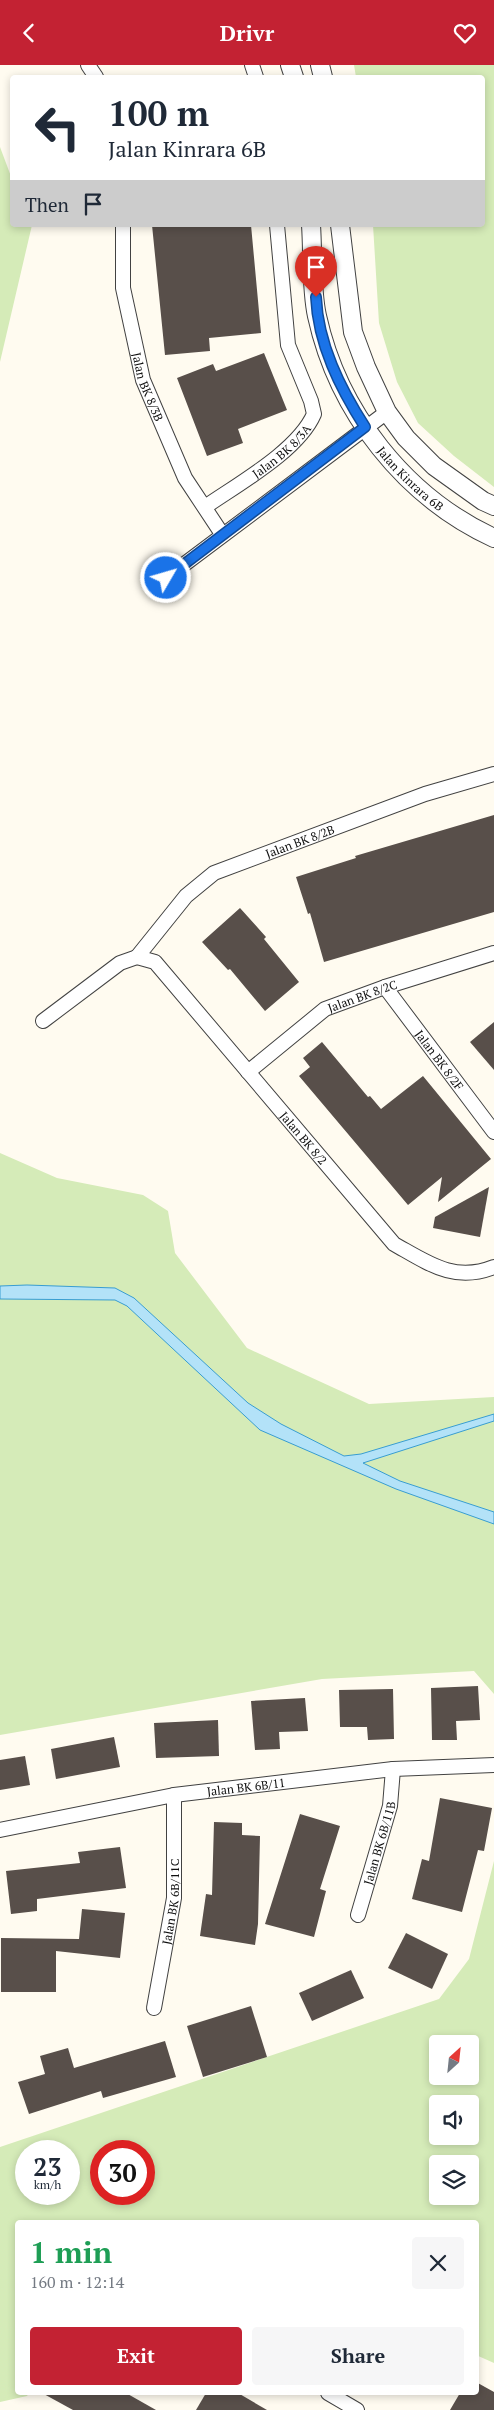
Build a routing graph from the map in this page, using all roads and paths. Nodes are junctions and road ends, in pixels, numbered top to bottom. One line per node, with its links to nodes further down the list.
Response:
1 (123, 227): 8 (street, Jalan BK 8/3B)
2 (277, 227): 8 (street, Jalan BK 8/3A)
3 (311, 227): 6 (street, Jalan Kinrara 6B)
4 (340, 227): 5 (street, Jalan Kinrara 6B)
5 (387, 412): 6 (street); 7 (street, Jalan Kinrara 6B)
6 (365, 427): 9 (street); 10 (street, Jalan Kinrara 6B)
7 (494, 506)
8 (205, 507): 9 (street, Jalan BK 8/3B)
9 (222, 534): 11 (street)
10 (494, 538)
11 (166, 578)
12 (494, 774): 14 (street, Jalan BK 8/2B)
13 (494, 953): 15 (street, Jalan BK 8/2C)
14 (138, 957): 16 (street); 17 (street, Jalan BK 8/2)
15 (385, 987): 17 (street, Jalan BK 8/2C); 18 (street, Jalan BK 8/2F)
16 (43, 1021)
17 (248, 1072): 19 (street, Jalan BK 8/2)
18 (494, 1132)
19 (494, 1267)
20 (494, 1765): 21 (street, Jalan BK 6B/11)
21 (393, 1769): 22 (street, Jalan BK 6B/11); 24 (street, Jalan BK 6B/11B)
22 (174, 1795): 23 (street, Jalan BK 6B/11); 25 (street, Jalan BK 6B/11C)
23 (0, 1830)
24 (358, 1915)
25 (154, 2008)
26 (331, 2395): 27 (street)
27 (357, 2410)

